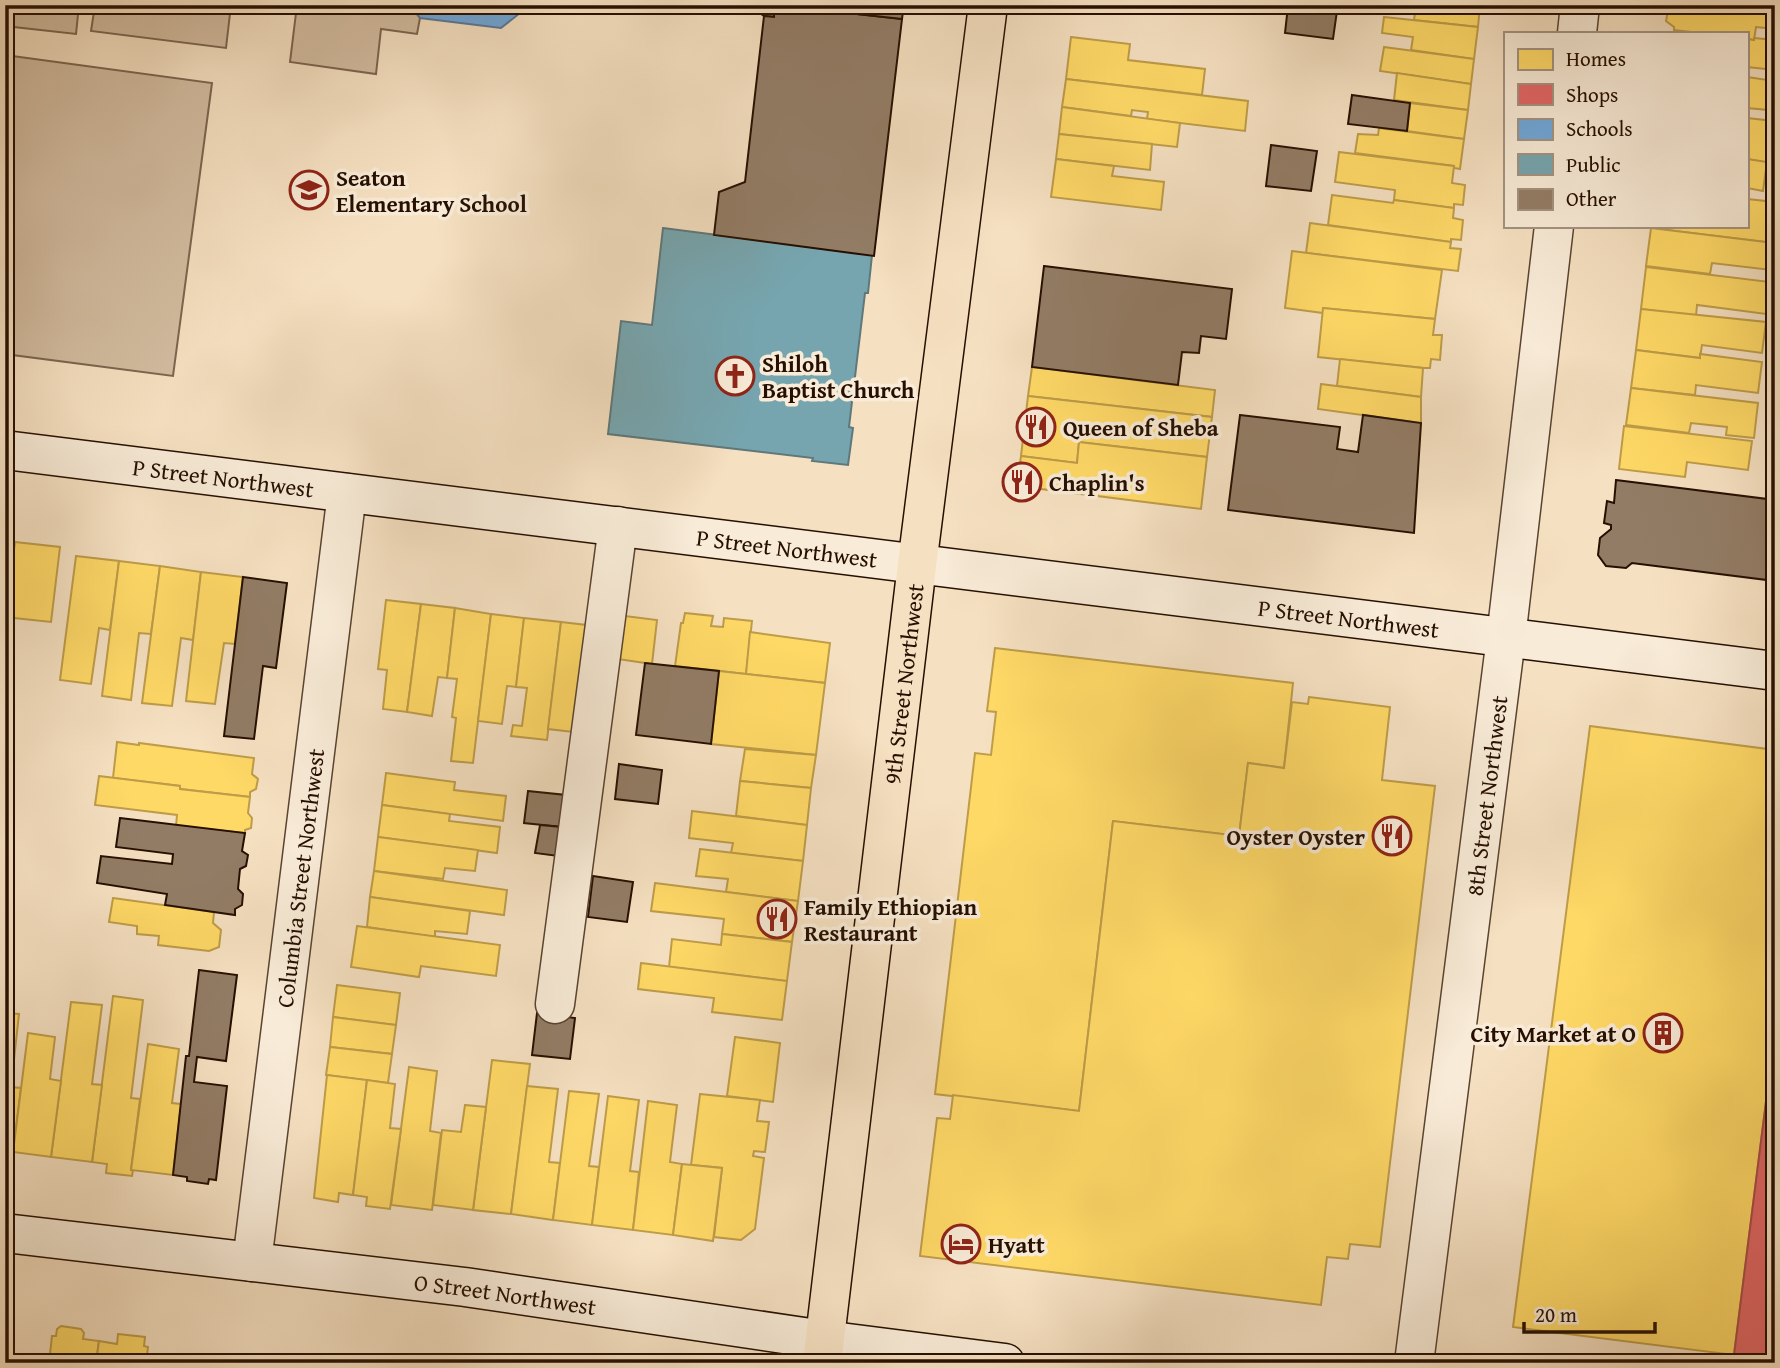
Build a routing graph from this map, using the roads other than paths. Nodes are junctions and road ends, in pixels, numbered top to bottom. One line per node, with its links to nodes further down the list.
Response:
1 (988, 5): 8 (main road, 9th Street Northwest)
2 (1580, 5): 3 (street)
3 (1577, 32)
4 (1554, 228): 9 (street, 8th Street Northwest)
5 (5, 450): 6 (street, P Street Northwest)
6 (347, 493): 7 (street, P Street Northwest); 13 (street, Columbia Street Northwest)
7 (618, 526): 8 (street, P Street Northwest); 11 (street)
8 (916, 565): 9 (street, P Street Northwest); 14 (main road, 9th Street Northwest)
9 (1506, 638): 10 (street, P Street Northwest); 16 (street, 8th Street Northwest)
10 (1775, 671)
11 (555, 1004)
12 (5, 1233): 13 (street, O Street Northwest)
13 (252, 1262): 14 (street, O Street Northwest)
14 (823, 1351): 15 (street, O Street Northwest)
15 (1005, 1363)
16 (1414, 1363)

